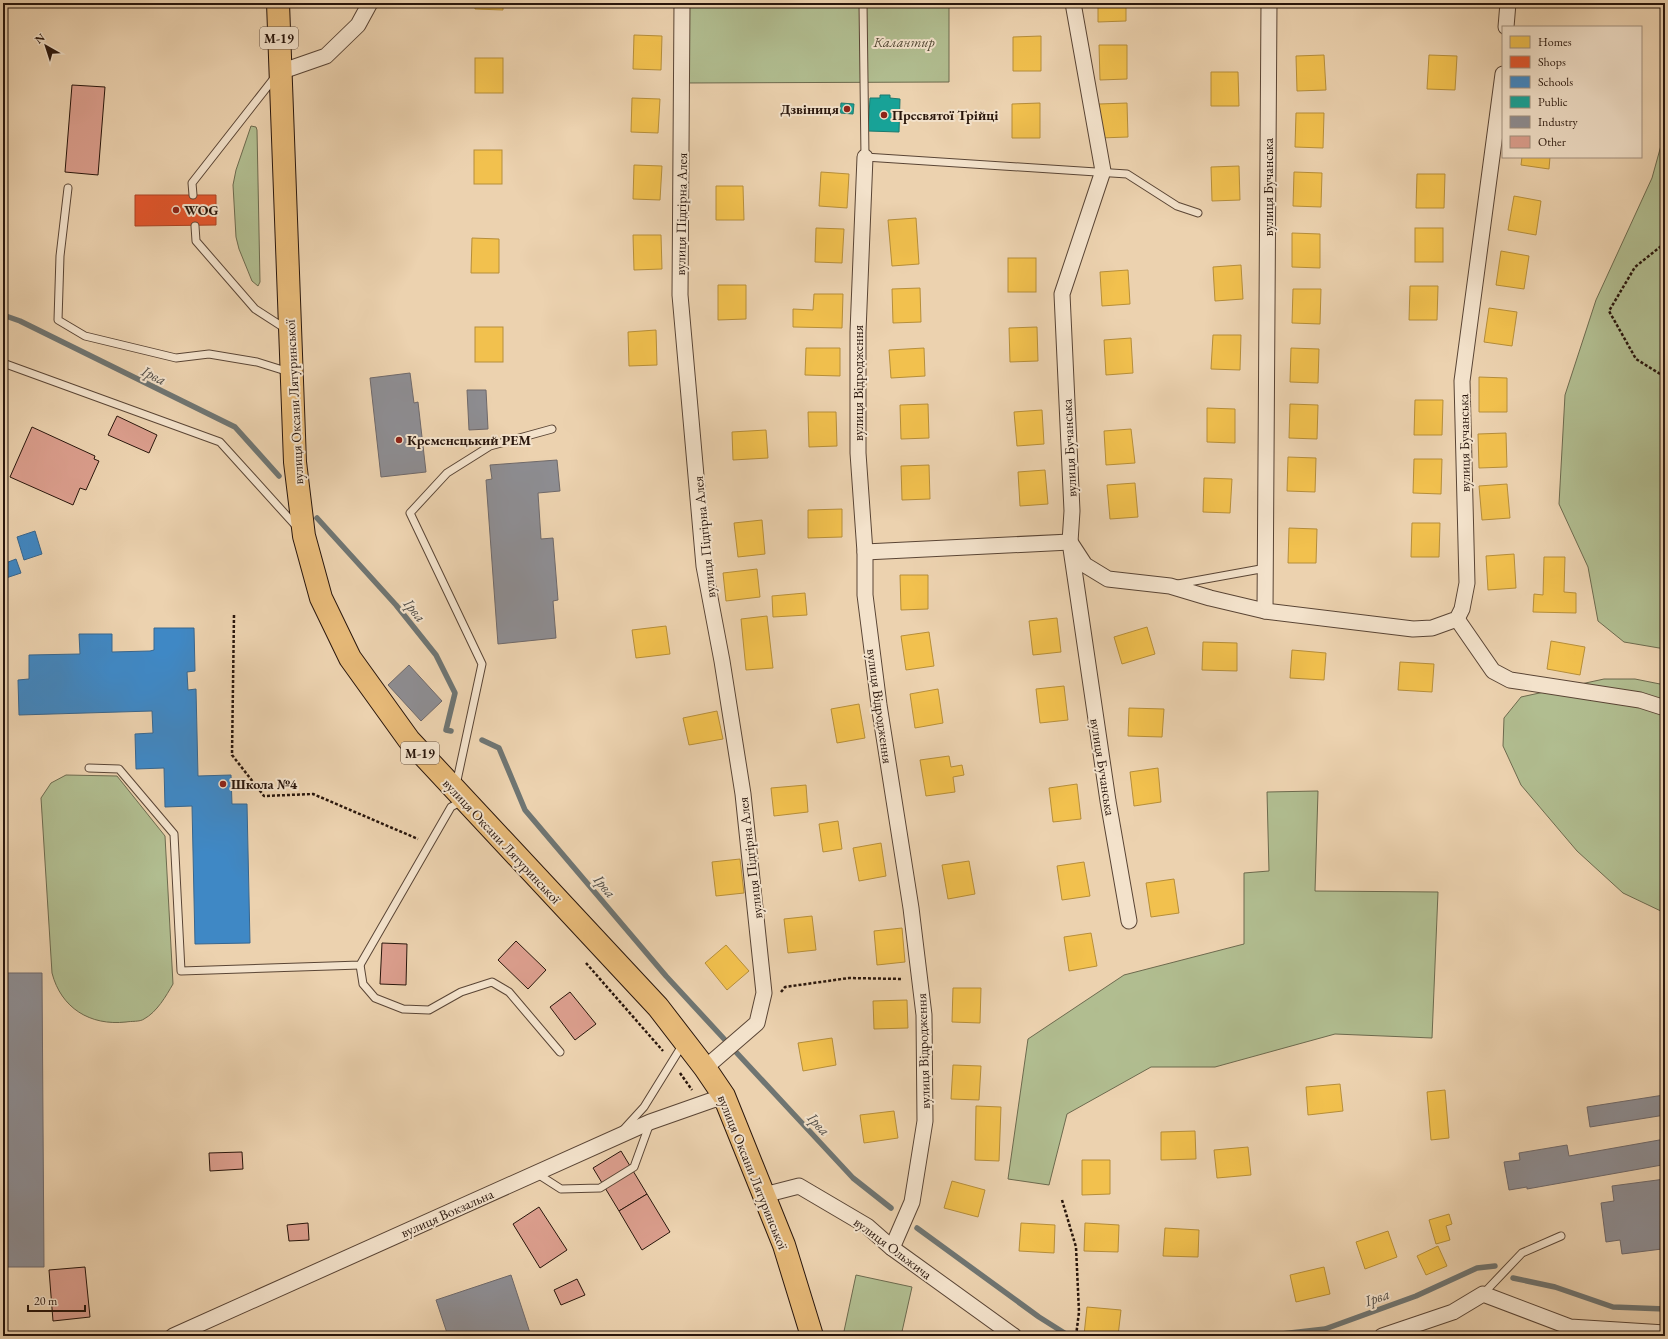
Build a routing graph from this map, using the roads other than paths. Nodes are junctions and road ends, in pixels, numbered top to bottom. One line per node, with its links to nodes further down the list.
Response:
1 (278, 3): 9 (highway, М-19)
2 (370, 3): 9 (street)
3 (682, 3): 35 (street, вулиця Підгірна Алея)
4 (863, 3): 11 (lane)
5 (1073, 3): 12 (street, вулиця Бучанська)
6 (1269, 3): 24 (street, вулиця Бучанська)
7 (1508, 3): 8 (street)
8 (1506, 26)
9 (280, 72): 14 (lane); 17 (highway, вулиця Оксани Лятуринської / М-19)
10 (1502, 82): 27 (street, вулиця Бучанська)
11 (865, 157): 12 (lane); 23 (street, вулиця Відродження)
12 (1103, 171): 15 (lane); 22 (street, вулиця Бучанська)
13 (68, 188): 19 (lane)
14 (193, 195)
15 (1198, 213)
16 (195, 226): 17 (lane)
17 (291, 332): 19 (highway, вулиця Оксани Лятуринської / М-19)
18 (3, 363): 21 (lane)
19 (293, 373): 21 (highway, вулиця Оксани Лятуринської / М-19)
20 (552, 429): 30 (lane)
21 (304, 536): 30 (highway, вулиця Оксани Лятуринської / М-19)
22 (1070, 542): 23 (street); 25 (street); 31 (street, вулиця Бучанська)
23 (865, 552): 42 (street, вулиця Відродження)
24 (1266, 568): 25 (lane); 26 (street, вулиця Бучанська)
25 (1170, 586): 26 (street)
26 (1265, 611): 27 (street)
27 (1457, 619): 28 (street)
28 (1665, 708)
29 (89, 768): 32 (lane)
30 (459, 796): 32 (lane); 33 (highway, вулиця Оксани Лятуринської / М-19)
31 (1129, 921)
32 (360, 965): 34 (lane)
33 (684, 1041): 35 (highway, вулиця Оксани Лятуринської / М-19); 38 (lane)
34 (560, 1052)
35 (705, 1068): 36 (highway, вулиця Оксани Лятуринської / М-19)
36 (724, 1096): 37 (street, вулиця Вокзальна); 40 (highway, вулиця Оксани Лятуринської / М-19)
37 (650, 1122): 38 (street, вулиця Вокзальна); 39 (lane)
38 (616, 1137): 39 (street, вулиця Вокзальна)
39 (536, 1173): 45 (street, вулиця Вокзальна)
40 (764, 1195): 42 (street, вулиця Ольжича); 46 (highway, вулиця Оксани Лятуринської / М-19)
41 (1561, 1236): 43 (lane)
42 (892, 1248): 47 (street, вулиця Ольжича)
43 (1483, 1294): 44 (street); 48 (street)
44 (1665, 1333)
45 (173, 1336)
46 (812, 1336)
47 (1014, 1336)
48 (1382, 1336)

